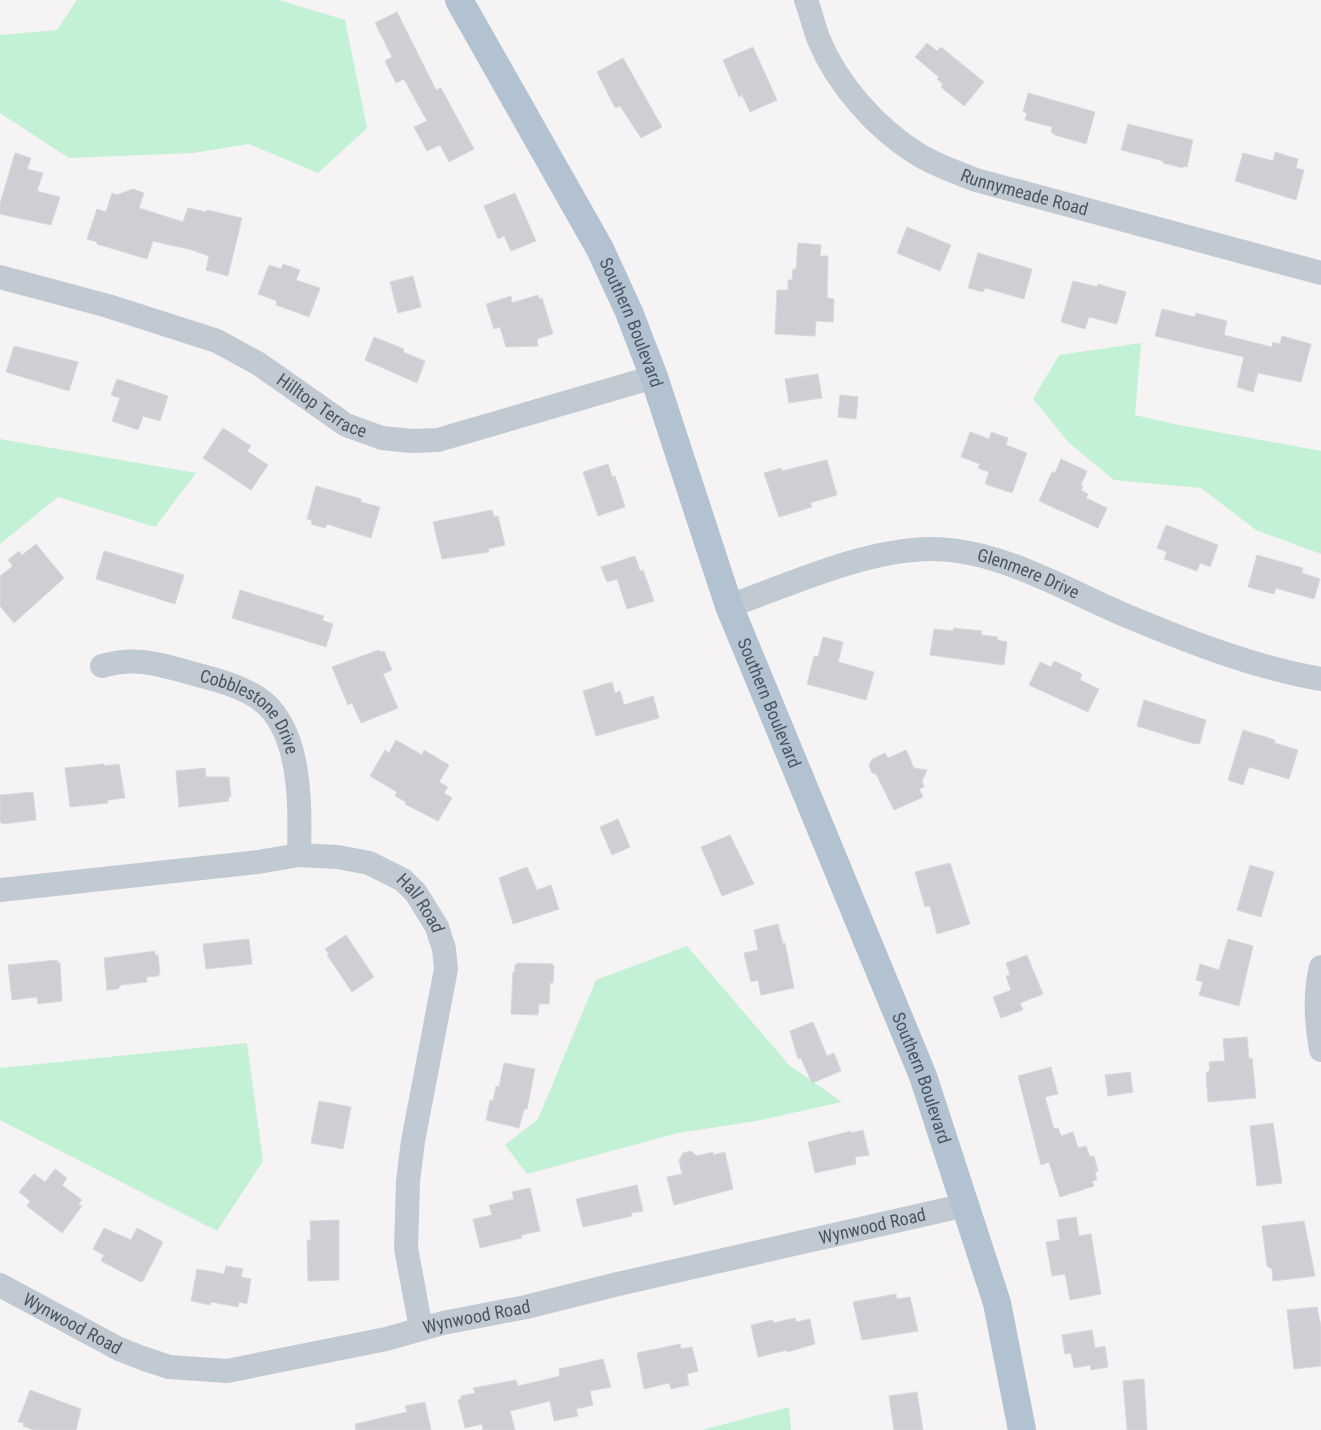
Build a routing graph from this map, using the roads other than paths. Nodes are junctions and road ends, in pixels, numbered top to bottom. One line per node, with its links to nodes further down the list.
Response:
1 (459, 0): 5 (main road, Southern Boulevard)
2 (806, 0): 3 (street, Runnymeade Road)
3 (1321, 273)
4 (0, 277): 5 (street, Hilltop Terrace)
5 (654, 377): 6 (main road, Southern Boulevard)
6 (729, 606): 8 (street, Glenmere Drive); 13 (main road, Southern Boulevard)
7 (102, 666): 9 (street, Cobblestone Drive)
8 (1321, 679)
9 (299, 855): 10 (street, Hall Road); 15 (street, Hall Road)
10 (0, 890)
11 (1321, 967): 12 (street)
12 (1321, 1050)
13 (966, 1205): 15 (street, Wynwood Road); 16 (main road, Southern Boulevard)
14 (0, 1285): 15 (street, Wynwood Road)
15 (421, 1329)
16 (1022, 1430)

